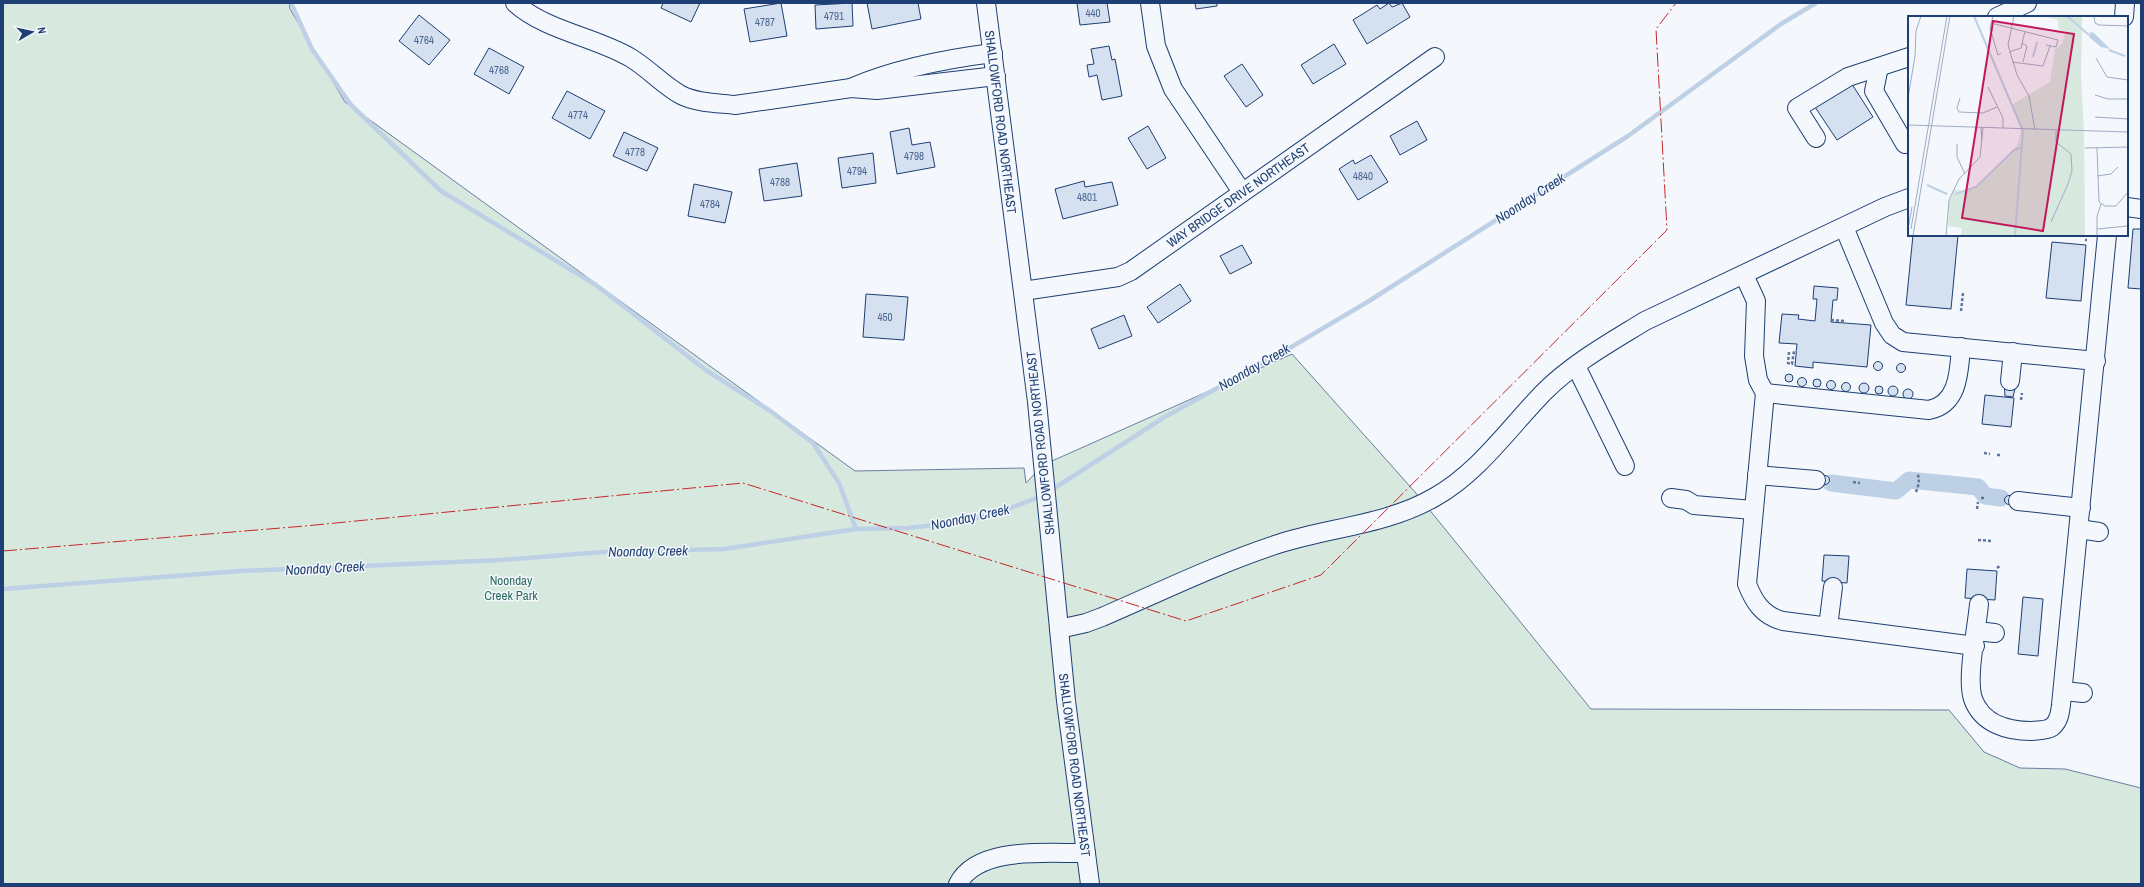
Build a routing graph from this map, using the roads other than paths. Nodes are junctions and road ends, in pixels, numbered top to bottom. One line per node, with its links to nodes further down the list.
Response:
1 (515, 3): 13 (street)
2 (986, 3): 8 (street, SHALLOWFORD ROAD NORTHEAST)
3 (1150, 3): 16 (street)
4 (2027, 3): 6 (street)
5 (2125, 3): 7 (street)
6 (1999, 16)
7 (2124, 16)
8 (993, 53): 12 (street, SHALLOWFORD ROAD NORTHEAST); 13 (street)
9 (1435, 57): 16 (street, WAY BRIDGE DRIVE NORTHEAST)
10 (1908, 58): 11 (street)
11 (1879, 67): 14 (street); 15 (street)
12 (996, 76): 13 (street); 23 (street, SHALLOWFORD ROAD NORTHEAST)
13 (851, 88)
14 (1816, 138)
15 (1905, 144)
16 (1242, 192): 23 (street, WAY BRIDGE DRIVE NORTHEAST)
17 (1908, 198): 20 (street)
18 (2128, 207): 19 (street)
19 (2141, 209)
20 (1844, 227): 22 (street); 24 (street)
21 (2107, 236): 26 (street)
22 (1744, 275): 27 (street); 29 (street)
23 (1023, 292): 42 (street, SHALLOWFORD ROAD NORTHEAST)
24 (1961, 347): 25 (street); 29 (street)
25 (2013, 352): 26 (street); 28 (street)
26 (2096, 360): 35 (street)
27 (1576, 366): 30 (street); 42 (street)
28 (2016, 387)
29 (1765, 393): 31 (street)
30 (1625, 466)
31 (1757, 475): 32 (street); 36 (street)
32 (1816, 480)
33 (1671, 498): 36 (street)
34 (2018, 501): 35 (street)
35 (2081, 508): 37 (street)
36 (1753, 510): 41 (street)
37 (2079, 529): 38 (street); 45 (street)
38 (2099, 532)
39 (1833, 587): 41 (street)
40 (1979, 604): 44 (street)
41 (1828, 627): 44 (street)
42 (1058, 629): 47 (street, SHALLOWFORD ROAD NORTHEAST)
43 (1995, 633): 44 (street)
44 (1975, 639): 45 (street)
45 (2063, 691): 46 (street)
46 (2083, 693)
47 (1086, 853): 48 (street); 49 (street, SHALLOWFORD ROAD NORTHEAST)
48 (958, 884)
49 (1090, 884)

